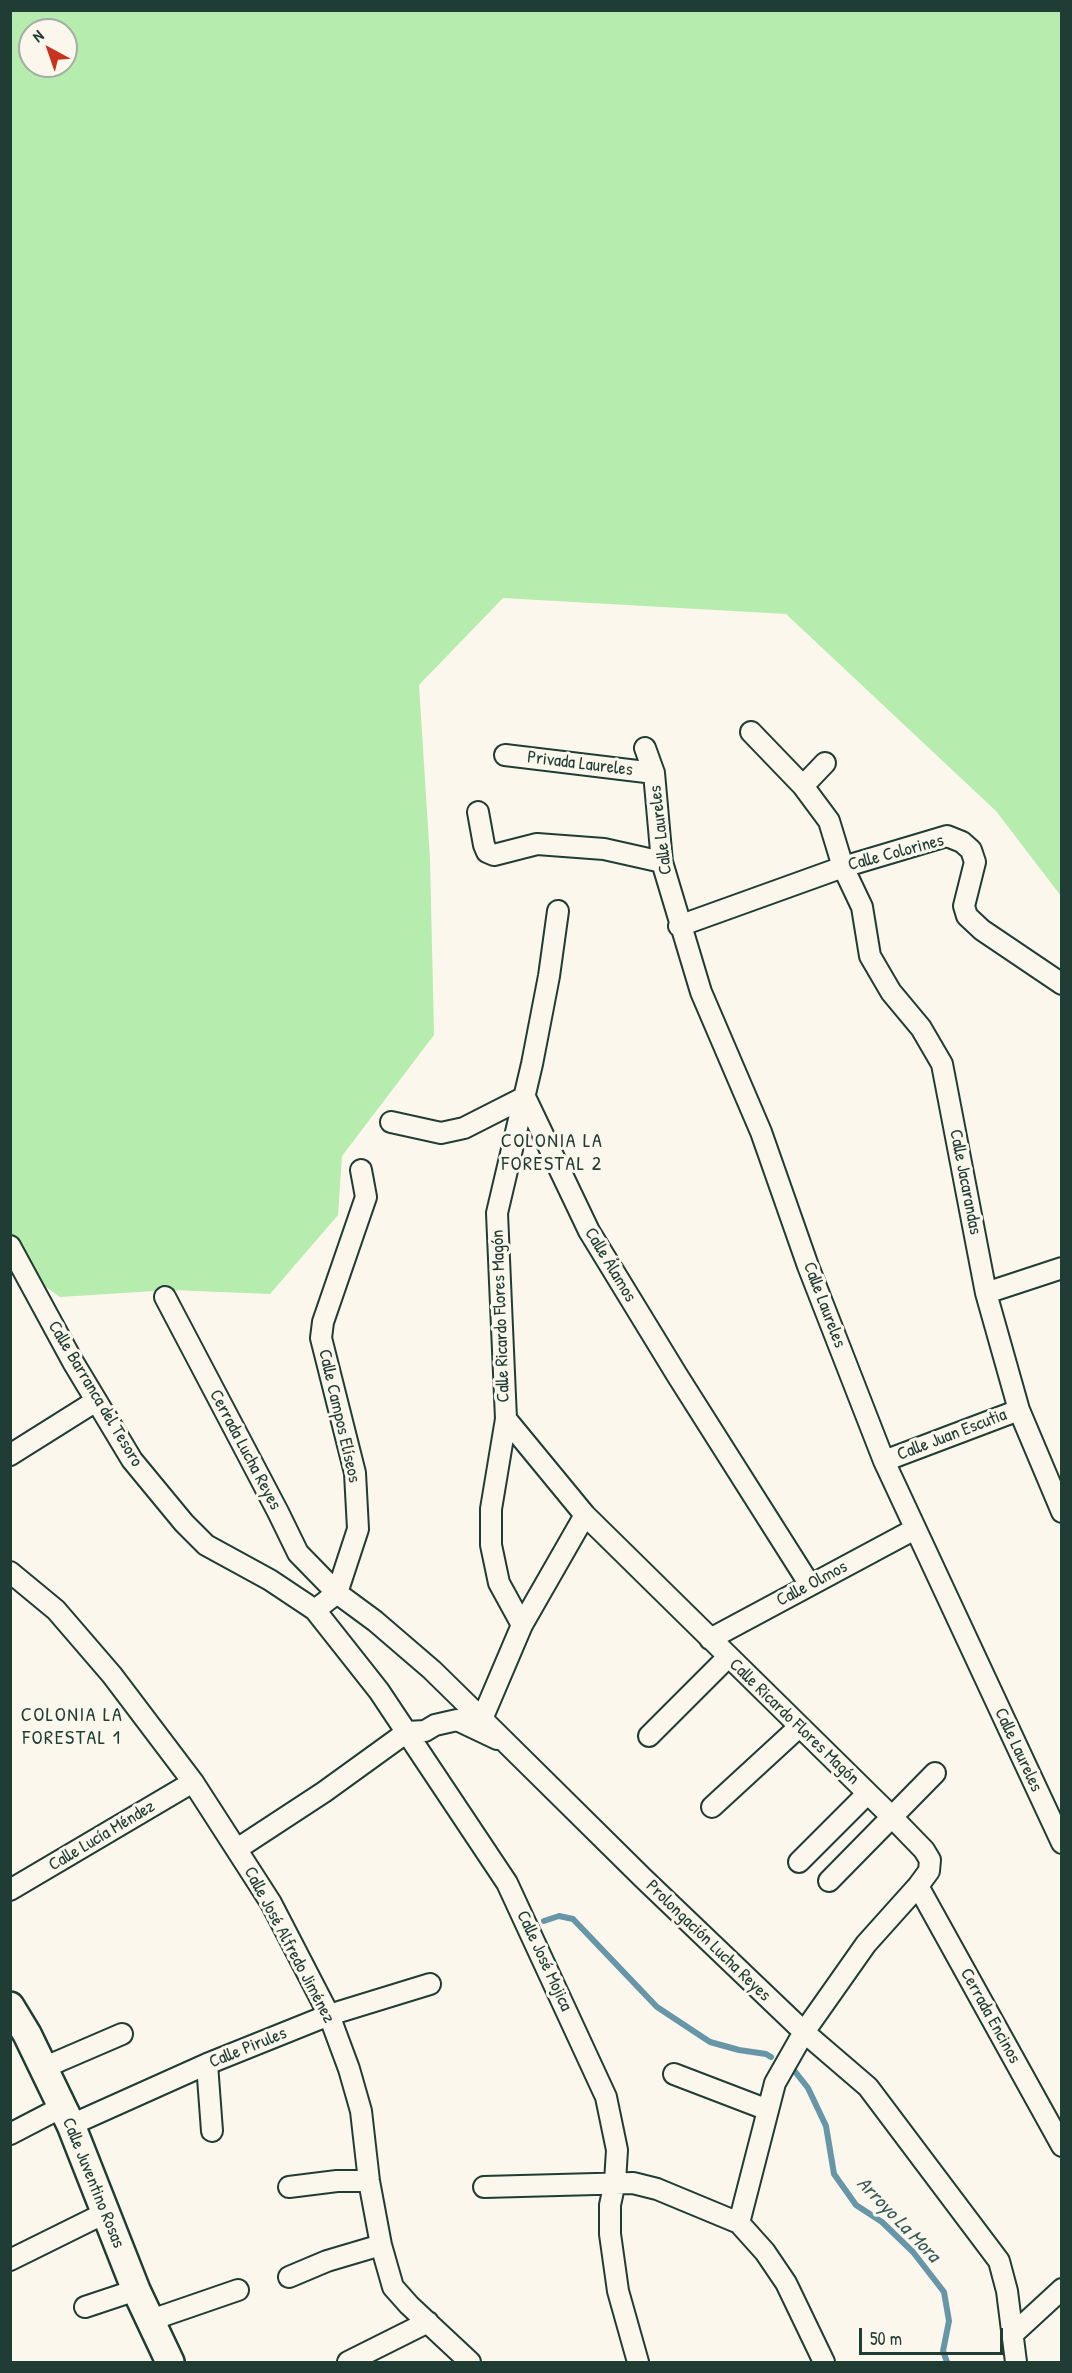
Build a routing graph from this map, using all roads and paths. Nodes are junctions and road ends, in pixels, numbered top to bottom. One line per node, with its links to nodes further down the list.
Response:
1 (751, 732): 6 (street, Calle Jacarandas)
2 (645, 748): 5 (street, Calle Laureles)
3 (505, 755): 5 (street, Privada Laureles)
4 (825, 763): 6 (street)
5 (654, 773): 8 (street, Calle Laureles)
6 (802, 786): 9 (street, Calle Jacarandas)
7 (478, 812): 8 (street)
8 (662, 862): 11 (street, Calle Laureles)
9 (843, 867): 11 (street, Calle Colorines); 12 (street, Calle Colorines); 18 (street, Calle Jacarandas)
10 (558, 911): 13 (street)
11 (679, 926): 24 (street, Calle Laureles)
12 (1062, 984)
13 (525, 1097): 14 (street); 22 (street, Calle Ricardo Flores Magón); 29 (street, Calle Álamos)
14 (391, 1122)
15 (361, 1170): 30 (street, Calle Campos Elíseos)
16 (10, 1246): 20 (street, Calle Barranca del Tesoro)
17 (1062, 1268): 18 (street)
18 (986, 1293): 21 (street, Calle Jacarandas)
19 (165, 1297): 30 (street, Cerrada Lucha Reyes)
20 (96, 1401): 23 (street); 31 (street, Calle Barranca del Tesoro)
21 (1019, 1410): 24 (street, Calle Juan Escutia); 25 (street, Calle Jacarandas)
22 (506, 1419): 26 (street, Calle Ricardo Flores Magón); 32 (street)
23 (10, 1455)
24 (884, 1461): 27 (street, Calle Laureles)
25 (1062, 1512)
26 (585, 1515): 32 (street); 33 (street, Calle Ricardo Flores Magón)
27 (915, 1529): 29 (street, Calle Olmos); 45 (street, Calle Laureles)
28 (10, 1572): 41 (street, Calle José Alfredo Jiménez)
29 (810, 1585): 33 (street, Calle Olmos)
30 (337, 1593): 31 (street); 35 (street, Prolongación Lucha Reyes)
31 (315, 1610): 37 (street, Calle José Mojica)
32 (522, 1625): 35 (street)
33 (710, 1639): 34 (street, Calle Ricardo Flores Magón)
34 (728, 1657): 36 (street, Calle Ricardo Flores Magón); 38 (street)
35 (482, 1719): 39 (street, Prolongación Lucha Reyes)
36 (799, 1727): 42 (street, Calle Ricardo Flores Magón); 43 (street)
37 (407, 1732): 39 (street); 46 (street); 66 (street, Calle José Mojica)
38 (649, 1736)
39 (505, 1743): 54 (street, Prolongación Lucha Reyes)
40 (935, 1773): 44 (street)
41 (193, 1782): 46 (street, Calle José Alfredo Jiménez); 50 (street, Calle Lucía Méndez)
42 (867, 1794): 44 (street, Calle Ricardo Flores Magón); 47 (street)
43 (712, 1807)
44 (892, 1816): 48 (street); 49 (street, Calle Ricardo Flores Magón)
45 (1062, 1843)
46 (237, 1849): 53 (street, Calle José Alfredo Jiménez)
47 (799, 1862)
48 (829, 1881)
49 (918, 1886): 54 (street, Calle Ricardo Flores Magón); 64 (street, Cerrada Encinos)
50 (10, 1890)
51 (430, 1984): 53 (street, Calle Pirules)
52 (10, 2006): 56 (street, Calle Juventino Rosas)
53 (329, 2015): 57 (street, Calle Pirules); 65 (street, Calle José Alfredo Jiménez)
54 (804, 2032): 60 (street, Calle Ricardo Flores Magón); 80 (street, Prolongación Lucha Reyes)
55 (122, 2034): 58 (street)
56 (19, 2039): 58 (street, Calle Juventino Rosas)
57 (207, 2064): 61 (street, Calle Pirules); 62 (street)
58 (43, 2068): 61 (street, Calle Juventino Rosas)
59 (674, 2074): 60 (street)
60 (768, 2110): 70 (street, Calle Ricardo Flores Magón)
61 (67, 2116): 63 (street, Calle Pirules); 69 (street, Calle Juventino Rosas)
62 (212, 2131)
63 (10, 2134)
64 (1062, 2146)
65 (369, 2181): 67 (street); 71 (street, Calle José Alfredo Jiménez)
66 (615, 2182): 68 (street); 70 (street); 84 (street, Calle José Mojica)
67 (289, 2187)
68 (484, 2187)
69 (105, 2212): 72 (street); 75 (street, Calle Juventino Rosas)
70 (739, 2223): 85 (street)
71 (381, 2245): 73 (street); 79 (street, Calle José Alfredo Jiménez)
72 (10, 2260)
73 (289, 2277)
74 (1062, 2289): 80 (street)
75 (136, 2290): 77 (street); 78 (street, Calle Juventino Rosas)
76 (238, 2290): 78 (street)
77 (85, 2307)
78 (151, 2320): 82 (street, Calle Juventino Rosas)
79 (428, 2322): 81 (street); 83 (street, Calle José Alfredo Jiménez)
80 (1012, 2335): 86 (street, Prolongación Lucha Reyes)
81 (357, 2360)
82 (170, 2362)
83 (470, 2362)
84 (638, 2362)
85 (824, 2362)
86 (1016, 2362)

